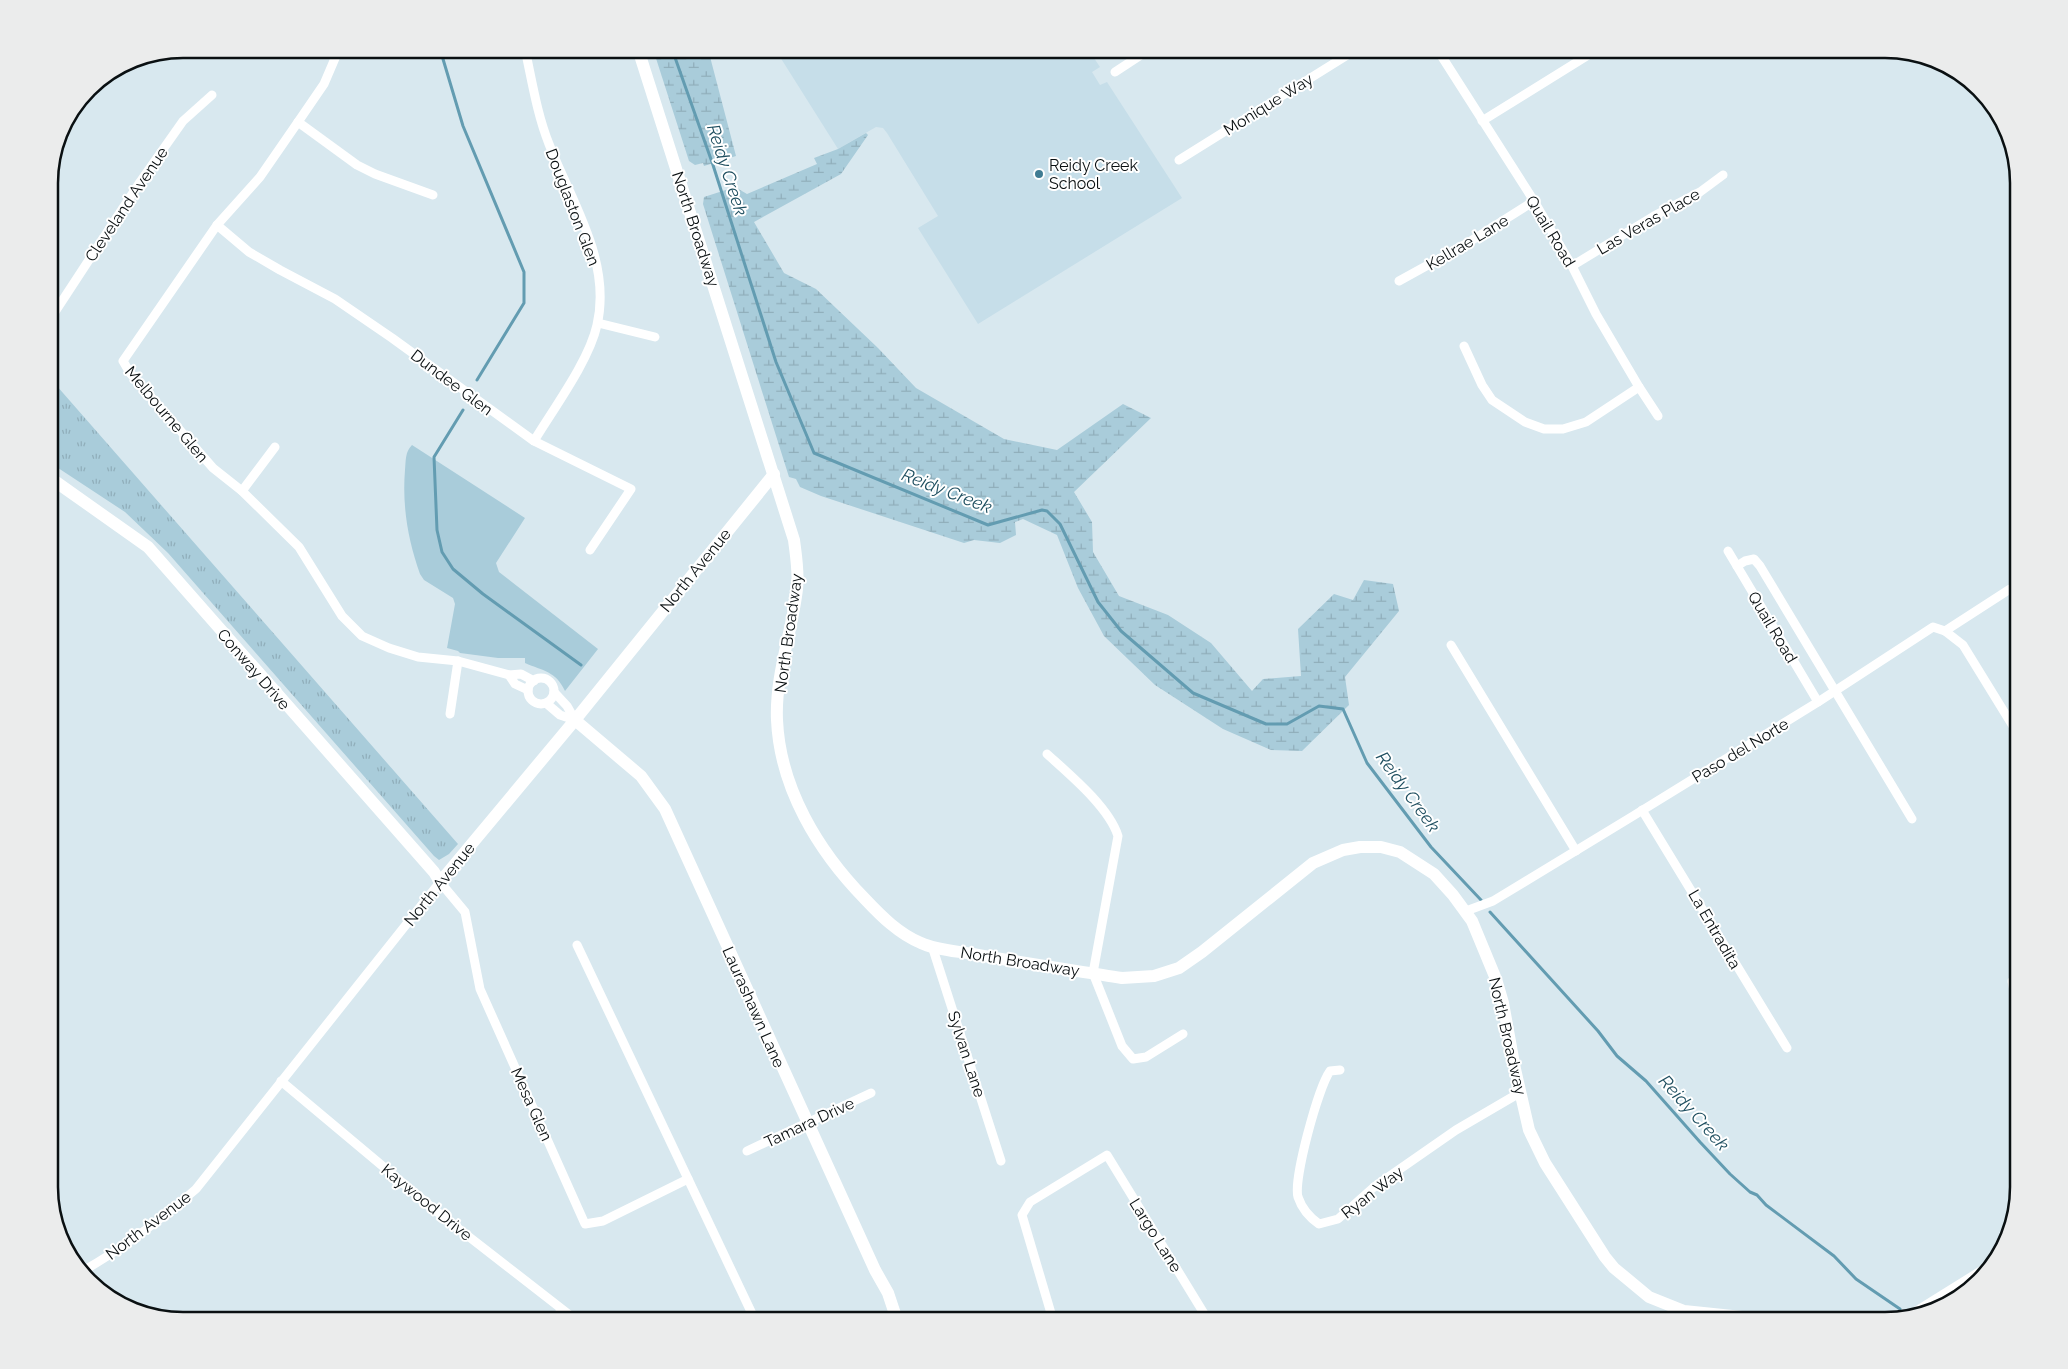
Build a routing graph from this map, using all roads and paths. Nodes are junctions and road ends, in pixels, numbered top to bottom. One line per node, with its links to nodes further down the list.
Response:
1 (1137, 57): 8 (street)
2 (1344, 57): 12 (street, Monique Way)
3 (1442, 57): 10 (street, Quail Road)
4 (1585, 57): 10 (street)
5 (335, 58): 11 (street, Melbourne Glen)
6 (527, 58): 20 (street, Douglaston Glen)
7 (641, 58): 27 (street, North Broadway)
8 (1115, 72)
9 (212, 95): 19 (street, Cleveland Avenue)
10 (1482, 121): 15 (street, Quail Road)
11 (298, 122): 14 (street); 16 (street, Melbourne Glen)
12 (1179, 160)
13 (1723, 175): 17 (street, Las Veras Place)
14 (433, 195)
15 (1534, 201): 17 (street, Quail Road); 18 (street, Kellrae Lane)
16 (217, 225): 25 (street, Dundee Glen); 29 (street, Melbourne Glen)
17 (1572, 266): 23 (street, Quail Road)
18 (1399, 281)
19 (58, 307)
20 (598, 323): 21 (street); 25 (street, Douglaston Glen)
21 (655, 337)
22 (1464, 346): 23 (street)
23 (1639, 387): 24 (street, Quail Road)
24 (1658, 416)
25 (534, 441): 30 (street, Dundee Glen)
26 (275, 447): 29 (street)
27 (774, 474): 45 (street, North Avenue); 54 (street, North Broadway)
28 (58, 483): 51 (street, Conway Drive)
29 (242, 491): 36 (street, Melbourne Glen)
30 (590, 550)
31 (1728, 551): 32 (street, Quail Road)
32 (1737, 566): 41 (street); 42 (street, Quail Road)
33 (2010, 589): 34 (street, Paso del Norte)
34 (1945, 631): 41 (street, Paso del Norte); 46 (street)
35 (1451, 645): 50 (street)
36 (458, 661): 37 (street, Melbourne Glen); 44 (street)
37 (509, 675): 38 (street, Melbourne Glen); 39 (street, Melbourne Glen)
38 (534, 681): 39 (street); 40 (street, Melbourne Glen)
39 (528, 690): 43 (street, Melbourne Glen)
40 (554, 692): 43 (street); 45 (street, Melbourne Glen)
41 (1834, 692): 42 (street, Paso del Norte); 49 (street)
42 (1818, 702): 48 (street, Paso del Norte)
43 (546, 703): 45 (street, Melbourne Glen)
44 (450, 714)
45 (575, 720): 51 (street, North Avenue); 62 (street, Laurashawn Lane)
46 (2010, 721)
47 (1047, 754): 55 (street)
48 (1642, 810): 50 (street, Paso del Norte); 57 (street, La Entradita)
49 (1912, 819)
50 (1576, 851): 52 (street, Paso del Norte)
51 (440, 882): 59 (street, North Avenue); 65 (street, Mesa Glen)
52 (1466, 911): 55 (street, North Broadway); 60 (street, North Broadway)
53 (577, 944): 65 (street)
54 (932, 946): 55 (street, North Broadway); 64 (street, Sylvan Lane)
55 (1093, 973): 56 (street)
56 (1183, 1034)
57 (1787, 1048)
58 (1340, 1070): 60 (street, Ryan Way)
59 (281, 1081): 66 (street, North Avenue); 69 (street, Kaywood Drive)
60 (1521, 1092): 76 (street, North Broadway)
61 (871, 1093): 62 (street, Tamara Drive)
62 (807, 1123): 63 (street, Tamara Drive); 73 (street, Laurashawn Lane)
63 (747, 1151)
64 (1001, 1161)
65 (688, 1179): 72 (street)
66 (88, 1268)
67 (1971, 1277): 68 (street)
68 (1927, 1304)
69 (561, 1309): 70 (street); 71 (street, Kaywood Drive)
70 (560, 1312)
71 (565, 1312)
72 (750, 1312)
73 (894, 1312)
74 (1051, 1312): 75 (street, Largo Lane)
75 (1203, 1312)
76 (1701, 1312)

